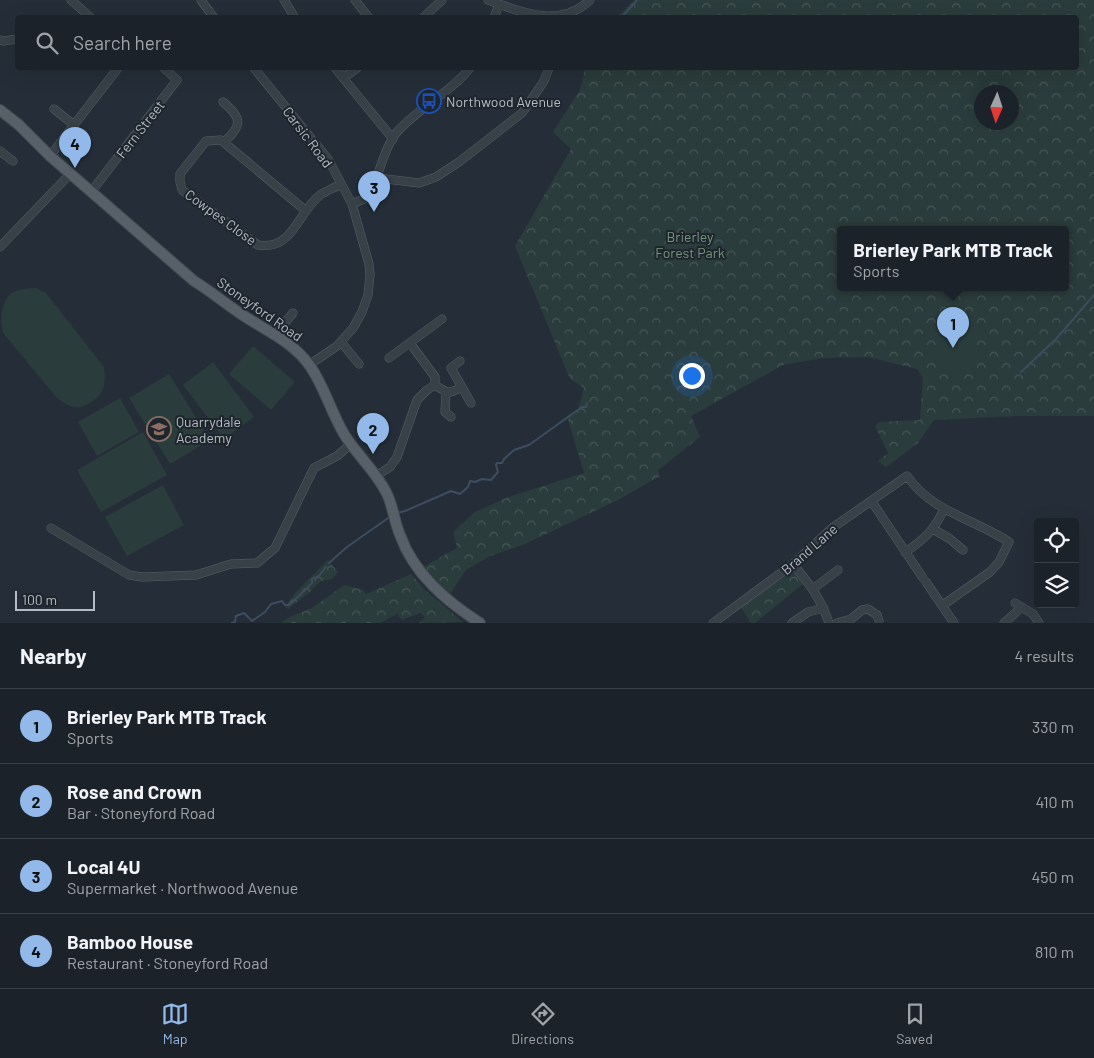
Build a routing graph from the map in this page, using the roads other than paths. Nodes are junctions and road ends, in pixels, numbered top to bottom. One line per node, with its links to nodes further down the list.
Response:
1 (71, 0): 9 (street)
2 (201, 0): 10 (street)
3 (284, 0): 11 (street)
4 (356, 0): 12 (street)
5 (442, 0): 13 (street)
6 (488, 0): 8 (street)
7 (590, 0): 16 (street)
8 (499, 4): 14 (street); 15 (street)
9 (88, 15)
10 (212, 15)
11 (293, 15)
12 (367, 15)
13 (425, 15)
14 (495, 15)
15 (536, 15)
16 (562, 15)
17 (15, 39): 18 (street)
18 (0, 40)
19 (116, 70): 30 (street)
20 (166, 70): 39 (street, Fern Street)
21 (256, 70): 38 (street, Carsic Road)
22 (337, 70): 26 (street)
23 (354, 70): 26 (street)
24 (468, 70): 31 (street)
25 (548, 70): 37 (street)
26 (344, 78): 31 (street)
27 (223, 102): 32 (street)
28 (54, 109): 30 (street)
29 (0, 110): 34 (main road, Stoneyford Road)
30 (74, 125): 34 (street)
31 (393, 139): 37 (street)
32 (224, 142): 41 (street); 41 (street, Cowpes Close)
33 (0, 151): 35 (street)
34 (50, 156): 36 (main road, Stoneyford Road)
35 (13, 161)
36 (70, 174): 39 (main road, Stoneyford Road); 42 (street)
37 (378, 178): 40 (street)
38 (341, 184): 40 (street, Carsic Road); 41 (street, Cowpes Close)
39 (91, 192): 47 (main road, Stoneyford Road)
40 (352, 204): 48 (street, Carsic Road)
41 (306, 211)
42 (0, 247)
43 (293, 313): 47 (street)
44 (442, 319): 46 (street)
45 (421, 324): 46 (street)
46 (426, 331): 49 (street)
47 (275, 334): 53 (main road, Stoneyford Road)
48 (341, 342): 52 (street); 53 (street, Carsic Road)
49 (410, 343): 50 (street); 54 (street)
50 (389, 358)
51 (460, 361): 55 (street)
52 (359, 364)
53 (309, 365): 59 (main road, Stoneyford Road)
54 (435, 386): 56 (street); 60 (street)
55 (462, 387): 56 (street); 57 (street)
56 (446, 392): 58 (street)
57 (471, 403)
58 (451, 417)
59 (351, 444): 60 (main road, Stoneyford Road); 63 (street)
60 (376, 476): 75 (main road, Stoneyford Road)
61 (872, 502): 62 (street, Brand Lane); 66 (street); 67 (street, Brand Lane)
62 (944, 509): 64 (street); 70 (street)
63 (51, 528)
64 (934, 529): 65 (street); 66 (street)
65 (962, 550)
66 (905, 552): 70 (street)
67 (793, 564): 69 (street); 72 (street, Brand Lane)
68 (838, 570): 69 (street)
69 (814, 588): 71 (street)
70 (943, 605): 80 (street)
71 (824, 608): 77 (street); 78 (street)
72 (722, 620): 76 (street, Brand Lane)
73 (879, 621): 79 (street)
74 (1007, 622): 81 (street)
75 (480, 623)
76 (713, 623)
77 (792, 623)
78 (829, 623)
79 (837, 623)
80 (954, 623)
81 (1039, 623)

